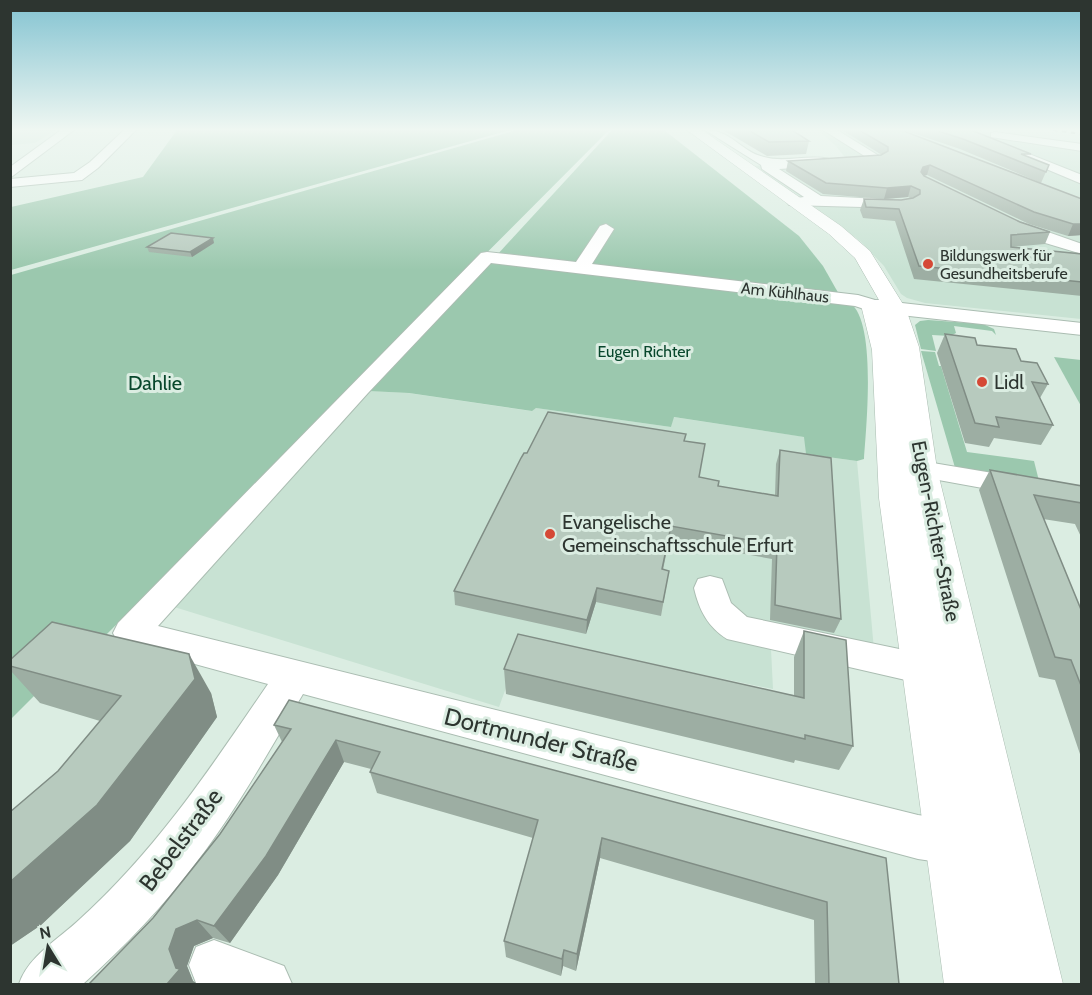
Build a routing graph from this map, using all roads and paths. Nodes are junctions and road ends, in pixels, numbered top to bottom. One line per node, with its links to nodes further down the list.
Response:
1 (78, 176): 5 (street)
2 (745, 176): 13 (main road, Eugen-Richter-Straße)
3 (758, 176): 7 (main road, Eugen-Richter-Straße)
4 (782, 176): 6 (street)
5 (10, 183)
6 (818, 200): 7 (street); 8 (street)
7 (794, 202): 13 (main road, Eugen-Richter-Straße)
8 (908, 203)
9 (1000, 219): 11 (street)
10 (606, 229): 12 (street)
11 (1082, 249)
12 (580, 269): 13 (street, Am Kühlhaus); 20 (street, Am Kühlhaus)
13 (884, 307): 14 (street, Am Kühlhaus); 17 (main road, Eugen-Richter-Straße); 21 (main road, Eugen-Richter-Straße)
14 (1003, 320): 15 (street, Am Kühlhaus); 16 (street)
15 (1082, 329)
16 (1015, 343)
17 (921, 469): 18 (street); 28 (main road, Eugen-Richter-Straße)
18 (1082, 497)
19 (710, 588): 21 (street)
20 (130, 633): 22 (street, Dortmunder Straße)
21 (923, 669): 23 (main road, Eugen-Richter-Straße)
22 (294, 676): 23 (street, Dortmunder Straße); 25 (street, Bebelstraße)
23 (952, 842): 27 (main road, Eugen-Richter-Straße)
24 (214, 965): 26 (street)
25 (45, 984)
26 (267, 984)
27 (974, 984)
28 (1033, 984)

